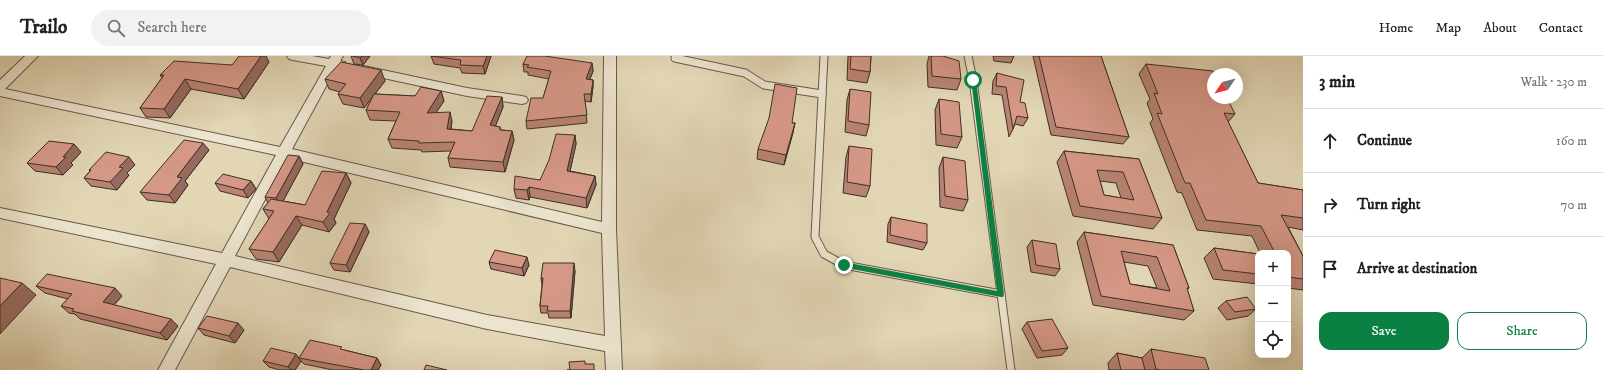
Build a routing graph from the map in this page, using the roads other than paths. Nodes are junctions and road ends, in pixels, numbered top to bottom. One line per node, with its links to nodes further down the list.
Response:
1 (32, 56): 8 (street)
2 (293, 56): 7 (street)
3 (610, 56): 14 (street)
4 (824, 56): 10 (lane)
5 (968, 56): 16 (lane)
6 (675, 58): 10 (lane)
7 (335, 60): 11 (street); 12 (street)
8 (0, 87)
9 (0, 92): 12 (street)
10 (822, 94): 16 (lane)
11 (522, 100)
12 (283, 152): 14 (street); 15 (street)
13 (0, 213): 15 (street)
14 (609, 229): 17 (street)
15 (227, 260): 17 (street); 18 (street)
16 (1001, 294): 20 (lane)
17 (614, 345): 19 (street)
18 (166, 370)
19 (614, 370)
20 (1011, 370)

